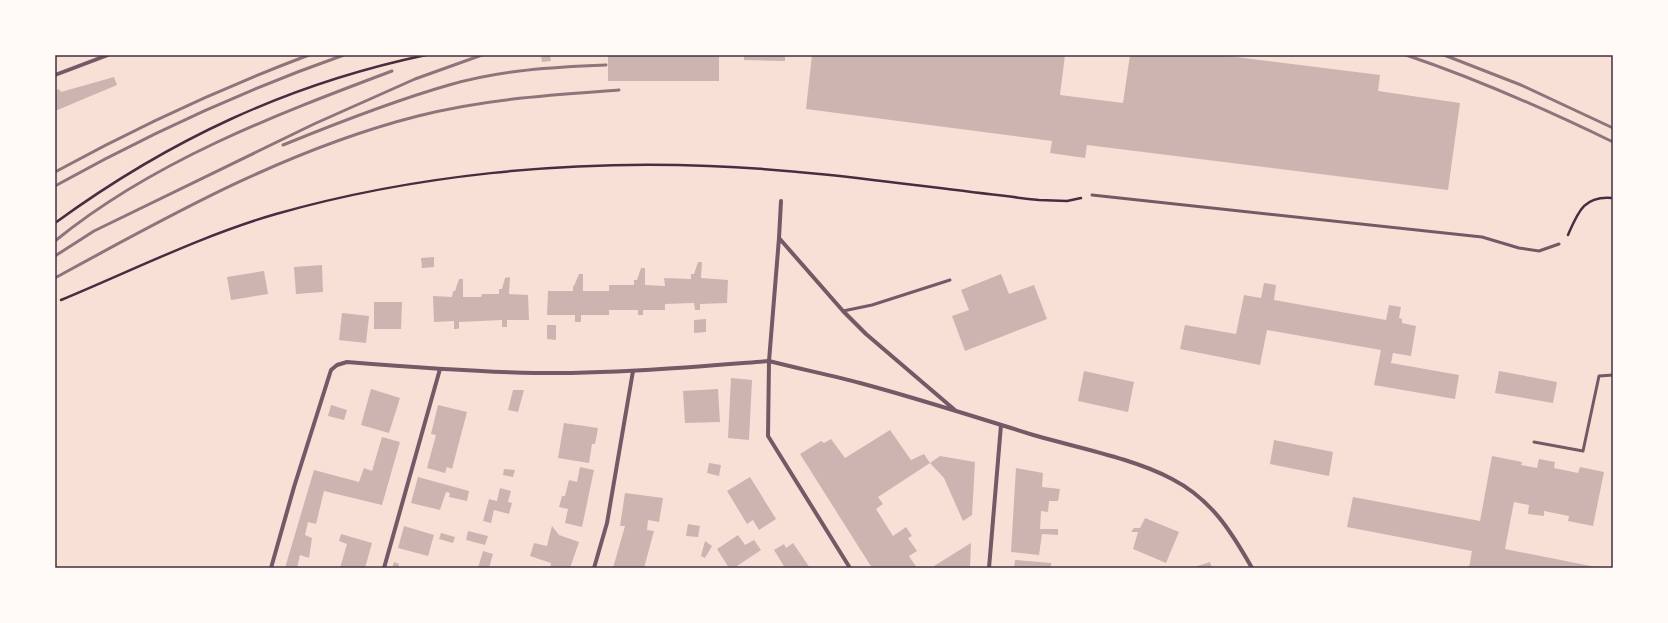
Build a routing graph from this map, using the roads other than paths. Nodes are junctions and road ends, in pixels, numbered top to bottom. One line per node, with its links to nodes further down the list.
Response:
1 (108, 55): 2 (street)
2 (55, 74)
3 (1092, 195): 6 (lane)
4 (781, 201): 5 (street)
5 (779, 238): 8 (street); 9 (street)
6 (1560, 244)
7 (950, 280): 8 (lane)
8 (843, 311): 13 (street)
9 (769, 361): 11 (street); 13 (street); 19 (street)
10 (440, 369): 11 (street); 16 (street); 17 (street)
11 (634, 370): 18 (street)
12 (1613, 375): 15 (lane)
13 (956, 411): 14 (street)
14 (1001, 425): 20 (street); 21 (street)
15 (1534, 442)
16 (271, 568)
17 (384, 568)
18 (594, 568)
19 (850, 568)
20 (990, 568)
21 (1252, 568)

